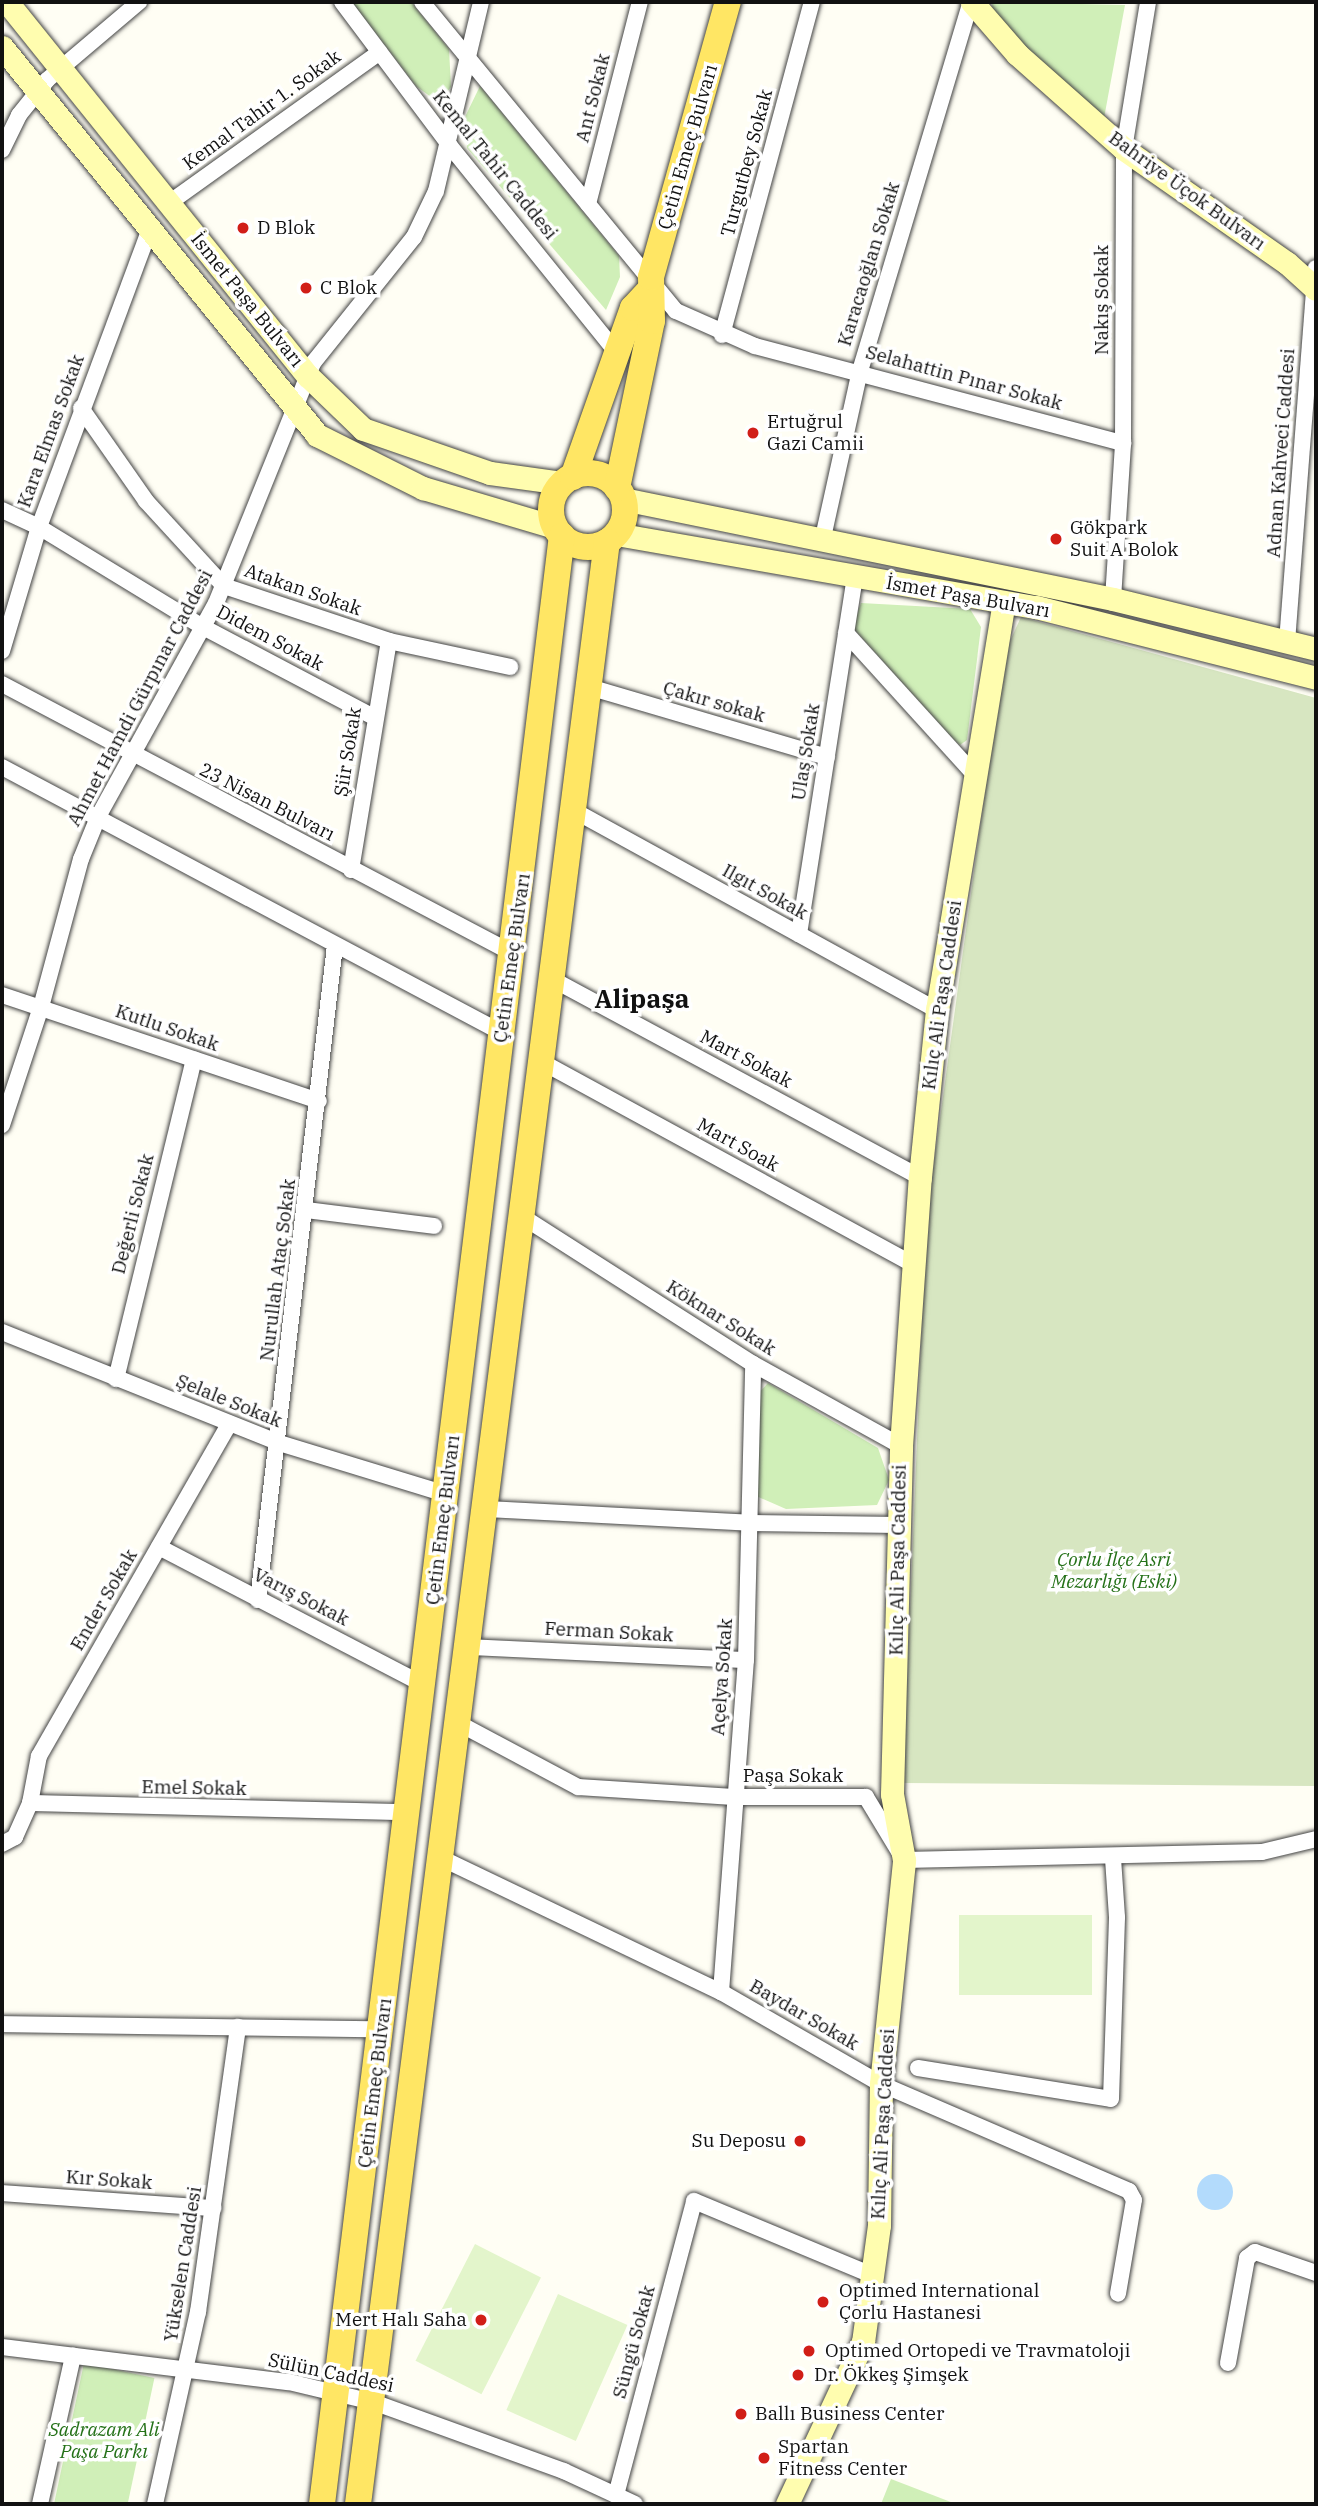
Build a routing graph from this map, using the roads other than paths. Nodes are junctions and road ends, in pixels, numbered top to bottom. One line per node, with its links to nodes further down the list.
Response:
1 (6, 2): 14 (street, İsmet Paşa Bulvarı)
2 (139, 2): 14 (street)
3 (342, 2): 12 (street, Kemal Tahir Caddesi)
4 (422, 2): 13 (street)
5 (481, 2): 13 (street, Ahmet Hamdi Gürpınar Caddesi)
6 (640, 2): 20 (street, Ant Sokak)
7 (728, 2): 23 (main road, Çetin Emeç Bulvarı)
8 (812, 2): 24 (street, Turgutbey Sokak)
9 (971, 2): 17 (street, Bahriye Üçok Bulvarı); 26 (street, Karacaoğlan Sokak)
10 (1148, 2): 17 (street, Nakış Sokak)
11 (2, 47): 15 (street, İsmet Paşa Bulvarı)
12 (380, 52): 16 (street, Kemal Tahir Caddesi); 19 (street, Kemal Tahir 1. Sokak)
13 (468, 56): 16 (street, Ahmet Hamdi Gürpınar Caddesi); 20 (street)
14 (60, 68): 15 (street); 19 (street, İsmet Paşa Bulvarı)
15 (38, 91): 18 (street); 21 (street, İsmet Paşa Bulvarı)
16 (450, 146): 25 (street, Kemal Tahir Caddesi); 27 (street, Ahmet Hamdi Gürpınar Caddesi)
17 (1124, 149): 22 (street, Bahriye Üçok Bulvarı); 30 (street, Nakış Sokak)
18 (2, 150)
19 (169, 203): 27 (street, İsmet Paşa Bulvarı)
20 (588, 204): 23 (street)
21 (150, 228): 28 (street, İsmet Paşa Bulvarı); 29 (street, Kara Elmas Sokak)
22 (1316, 282): 45 (street, Adnan Kahveci Caddesi)
23 (650, 285): 24 (street, Selahattin Pınar Sokak); 25 (main road, Çetin Emeç Bulvarı); 32 (main road, Çetin Emeç Bulvarı)
24 (722, 335): 26 (street, Selahattin Pınar Sokak)
25 (617, 353): 31 (main road, Çetin Emeç Bulvarı)
26 (860, 371): 30 (street, Selahattin Pınar Sokak); 37 (street, Karacaoğlan Sokak)
27 (308, 376): 28 (street, Ahmet Hamdi Gürpınar Caddesi); 31 (street, İsmet Paşa Bulvarı)
28 (294, 403): 35 (street, İsmet Paşa Bulvarı); 39 (street, Ahmet Hamdi Gürpınar Caddesi)
29 (81, 408): 34 (street, Kara Elmas Sokak); 39 (street, Atakan Sokak)
30 (1123, 443): 40 (street, Nakış Sokak)
31 (568, 480): 32 (main road); 35 (main road)
32 (620, 493): 36 (main road); 37 (street, İsmet Paşa Bulvarı)
33 (2, 510): 34 (street, Didem Sokak)
34 (39, 527): 42 (street, Didem Sokak); 47 (street, Kara Elmas Sokak)
35 (559, 532): 36 (main road); 62 (main road, Çetin Emeç Bulvarı)
36 (611, 538): 38 (street, İsmet Paşa Bulvarı); 51 (main road, Çetin Emeç Bulvarı)
37 (822, 542): 40 (street, İsmet Paşa Bulvarı)
38 (855, 578): 41 (street, İsmet Paşa Bulvarı); 43 (street, Ulaş Sokak)
39 (224, 586): 42 (street, Ahmet Hamdi Gürpınar Caddesi); 44 (street, Atakan Sokak)
40 (1113, 599): 45 (street, İsmet Paşa Bulvarı)
41 (1004, 602): 49 (street, İsmet Paşa Bulvarı); 56 (street, Kılıç Ali Paşa Caddesi)
42 (203, 627): 52 (street, Didem Sokak); 53 (street, Ahmet Hamdi Gürpınar Caddesi)
43 (846, 633): 54 (street, Ulaş Sokak); 56 (street)
44 (389, 641): 48 (street, Atakan Sokak); 52 (street, Şiir Sokak)
45 (1287, 642): 46 (street, İsmet Paşa Bulvarı)
46 (1316, 649)
47 (2, 651)
48 (510, 667)
49 (1316, 678)
50 (2, 684): 53 (street, 23 Nisan Bulvarı)
51 (589, 687): 54 (street, Çakır sokak); 57 (main road, Çetin Emeç Bulvarı)
52 (374, 717): 59 (street, Şiir Sokak)
53 (133, 757): 58 (street, Ahmet Hamdi Gürpınar Caddesi); 59 (street, 23 Nisan Bulvarı)
54 (827, 757): 60 (street, Ulaş Sokak)
55 (2, 767): 58 (street)
56 (974, 774): 66 (street, Kılıç Ali Paşa Caddesi)
57 (573, 810): 60 (street, Ilgıt Sokak); 63 (main road, Çetin Emeç Bulvarı)
58 (99, 815): 61 (street); 65 (street, Ahmet Hamdi Gürpınar Caddesi)
59 (351, 870): 62 (street, 23 Nisan Bulvarı)
60 (799, 934): 66 (street, Ilgıt Sokak)
61 (335, 946): 67 (street); 70 (street, Nurullah Ataç Sokak)
62 (514, 954): 67 (main road, Çetin Emeç Bulvarı)
63 (552, 979): 69 (main road, Çetin Emeç Bulvarı); 72 (street, Mart Sokak)
64 (2, 995): 65 (street, Kutlu Sokak)
65 (41, 1007): 68 (street, Kutlu Sokak); 71 (street, Ahmet Hamdi Gürpınar Caddesi)
66 (937, 1010): 72 (street, Kılıç Ali Paşa Caddesi)
67 (502, 1033): 83 (main road, Çetin Emeç Bulvarı)
68 (194, 1059): 70 (street, Kutlu Sokak); 79 (street, Değerli Sokak)
69 (542, 1062): 74 (main road, Çetin Emeç Bulvarı); 76 (street, Mart Soak)
70 (319, 1101): 73 (street, Nurullah Ataç Sokak)
71 (2, 1125)
72 (920, 1177): 76 (street, Kılıç Ali Paşa Caddesi)
73 (306, 1209): 75 (street); 81 (street, Nurullah Ataç Sokak)
74 (523, 1217): 78 (street, Köknar Sokak); 84 (main road, Çetin Emeç Bulvarı)
75 (434, 1226)
76 (914, 1265): 82 (street, Kılıç Ali Paşa Caddesi)
77 (2, 1332): 79 (street, Şelale Sokak)
78 (753, 1364): 82 (street, Köknar Sokak); 85 (street, Açelya Sokak)
79 (116, 1379): 80 (street, Şelale Sokak)
80 (229, 1424): 81 (street, Şelale Sokak); 87 (street, Ender Sokak)
81 (279, 1443): 83 (street, Şelale Sokak); 88 (street, Nurullah Ataç Sokak)
82 (901, 1446): 86 (street, Kılıç Ali Paşa Caddesi)
83 (446, 1494): 91 (main road, Çetin Emeç Bulvarı)
84 (487, 1509): 85 (street); 89 (main road, Çetin Emeç Bulvarı)
85 (750, 1523): 86 (street); 90 (street, Açelya Sokak)
86 (899, 1525): 100 (street, Kılıç Ali Paşa Caddesi)
87 (159, 1546): 88 (street, Varış Sokak); 94 (street, Ender Sokak)
88 (258, 1600): 91 (street, Varış Sokak)
89 (469, 1647): 90 (street, Ferman Sokak); 92 (main road, Çetin Emeç Bulvarı)
90 (746, 1660): 93 (street, Açelya Sokak)
91 (424, 1685): 95 (main road, Çetin Emeç Bulvarı)
92 (460, 1724): 93 (street, Paşa Sokak); 99 (main road, Çetin Emeç Bulvarı)
93 (734, 1797): 100 (street, Paşa Sokak); 101 (street, Açelya Sokak)
94 (30, 1803): 95 (street, Emel Sokak); 97 (street)
95 (409, 1812): 104 (main road, Çetin Emeç Bulvarı)
96 (1316, 1839): 98 (street)
97 (2, 1844)
98 (1113, 1858): 100 (street); 105 (street)
99 (443, 1859): 101 (street, Baydar Sokak); 117 (main road, Çetin Emeç Bulvarı)
100 (904, 1860): 106 (street, Kılıç Ali Paşa Caddesi)
101 (721, 1992): 106 (street, Baydar Sokak)
102 (2, 2024): 103 (street)
103 (238, 2027): 104 (street); 108 (street, Yükselen Caddesi)
104 (382, 2029): 116 (main road, Çetin Emeç Bulvarı)
105 (918, 2068)
106 (881, 2084): 110 (street, Kılıç Ali Paşa Caddesi); 111 (street, Baydar Sokak)
107 (2, 2193): 108 (street, Kır Sokak)
108 (213, 2208): 115 (street, Yükselen Caddesi)
109 (1316, 2273): 114 (street)
110 (872, 2275): 118 (street, Süngü Sokak); 124 (street, Kılıç Ali Paşa Caddesi)
111 (1118, 2294)
112 (2, 2347): 113 (street, Sülün Caddesi)
113 (73, 2356): 115 (street, Sülün Caddesi); 119 (street)
114 (1227, 2363)
115 (187, 2370): 116 (street, Sülün Caddesi); 120 (street, Yükselen Caddesi)
116 (335, 2393): 117 (street, Sülün Caddesi); 121 (main road, Çetin Emeç Bulvarı)
117 (373, 2402): 118 (street, Sülün Caddesi); 122 (main road, Çetin Emeç Bulvarı)
118 (616, 2495): 123 (street, Sülün Caddesi)
119 (40, 2504)
120 (155, 2504)
121 (322, 2504)
122 (358, 2504)
123 (635, 2504)
124 (786, 2504)

